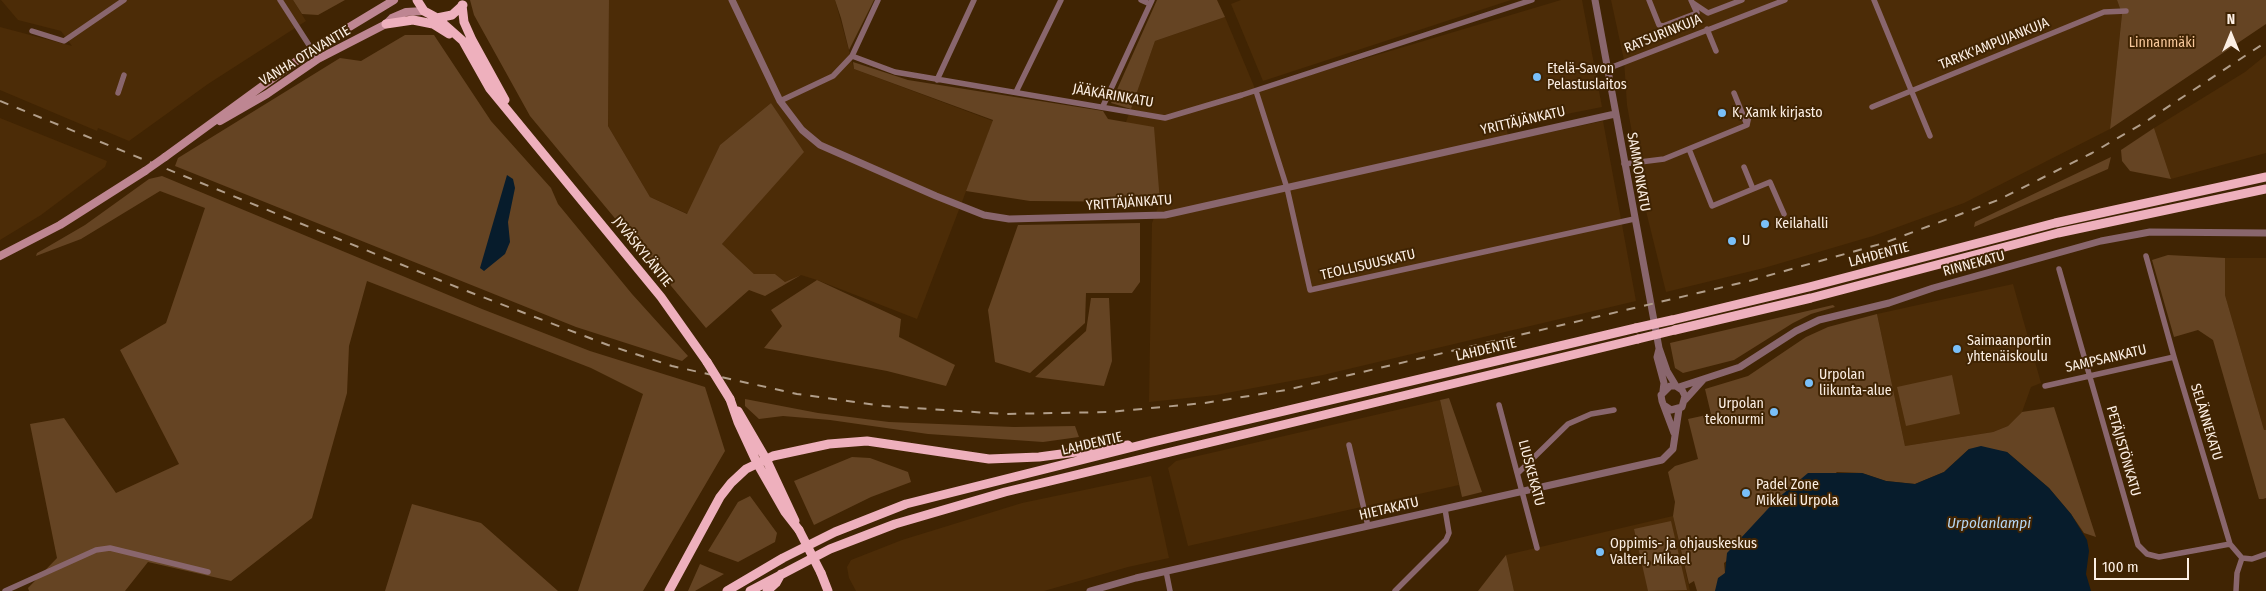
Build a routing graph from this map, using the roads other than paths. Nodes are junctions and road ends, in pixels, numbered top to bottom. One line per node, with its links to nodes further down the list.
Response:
1 (124, 0): 24 (street)
2 (280, 0): 25 (street)
3 (394, 0): 25 (main road, VANHA OTAVANTIE)
4 (417, 0): 19 (highway)
5 (732, 0): 38 (street, YRITTÄJÄNKATU)
6 (878, 0): 28 (street)
7 (974, 0): 32 (street)
8 (1061, 0): 35 (street)
9 (1141, 0): 17 (street)
10 (1532, 0): 33 (street, JÄÄKÄRINKATU)
11 (1595, 0): 30 (street, SAMMONKATU)
12 (1649, 0): 18 (street)
13 (1742, 0): 18 (street)
14 (1785, 0): 23 (street, RATSURINKUJA)
15 (1874, 0): 34 (street)
16 (464, 2): 21 (highway); 45 (highway, JYVÄSKYLÄNTIE)
17 (1151, 2): 39 (street)
18 (1692, 2)
19 (424, 11): 21 (highway, JYVÄSKYLÄNTIE); 22 (main road, VANHA OTAVANTIE)
20 (2126, 11): 34 (street, TARKK'AMPUJANKUJA)
21 (437, 18): 26 (highway, JYVÄSKYLÄNTIE)
22 (386, 24): 26 (highway); 29 (main road, VANHA OTAVANTIE)
23 (1707, 29): 27 (street); 30 (street, RATSURINKUJA)
24 (32, 31)
25 (313, 49): 29 (street); 44 (main road, VANHA OTAVANTIE)
26 (468, 51): 45 (highway, JYVÄSKYLÄNTIE)
27 (1716, 51)
28 (852, 56): 32 (street, JÄÄKÄRINKATU); 38 (street)
29 (318, 59): 44 (main road, VANHA OTAVANTIE)
30 (1607, 69): 42 (street, SAMMONKATU)
31 (124, 75): 36 (street)
32 (937, 80): 35 (street, JÄÄKÄRINKATU)
33 (1256, 91): 39 (street, JÄÄKÄRINKATU); 51 (street, TEOLLISUUSKATU)
34 (1911, 91): 40 (street, TARKK'AMPUJANKUJA); 46 (street)
35 (1016, 92): 39 (street, JÄÄKÄRINKATU)
36 (118, 93)
37 (1734, 93): 43 (street)
38 (780, 101): 51 (street, YRITTÄJÄNKATU)
39 (1103, 106)
40 (1872, 106)
41 (1761, 111): 43 (street)
42 (1615, 114): 48 (street, SAMMONKATU); 51 (street, YRITTÄJÄNKATU)
43 (1747, 125): 47 (street)
44 (202, 130): 57 (main road, VANHA OTAVANTIE, bridge)
45 (523, 131): 67 (highway, JYVÄSKYLÄNTIE, bridge)
46 (1930, 136)
47 (1689, 149): 48 (street); 52 (street)
48 (1624, 164): 55 (street, SAMMONKATU)
49 (1744, 167): 52 (street)
50 (2266, 177): 74 (highway, LAHDENTIE, bridge)
51 (1287, 188): 55 (street, TEOLLISUUSKATU)
52 (1753, 189): 54 (street)
53 (2266, 189): 89 (highway, LAHDENTIE, bridge)
54 (1784, 214)
55 (1634, 219): 60 (street, SAMMONKATU)
56 (2266, 233): 63 (street, RINNEKATU)
57 (0, 256)
58 (2146, 256): 61 (street, SELÄNNEKATU)
59 (2059, 269): 62 (street, PETÄJISTÖNKATU)
60 (1660, 348): 65 (street, SAMMONKATU); 66 (street, SAMMONKATU)
61 (2174, 357): 62 (street, SAMPSANKATU); 83 (street, SELÄNNEKATU)
62 (2088, 377): 64 (street, SAMPSANKATU); 83 (street, PETÄJISTÖNKATU)
63 (1704, 379): 65 (street, RINNEKATU); 68 (street, RINNEKATU)
64 (2045, 386)
65 (1677, 387): 66 (street); 68 (street)
66 (1662, 392): 70 (street)
67 (730, 399): 76 (highway, JYVÄSKYLÄNTIE); 77 (highway, JYVÄSKYLÄNTIE)
68 (1685, 400): 71 (street)
69 (1499, 405): 78 (street, LIUSKEKATU)
70 (1665, 406): 71 (street); 73 (street)
71 (1678, 409): 73 (street, HIETAKATU)
72 (1614, 410): 78 (street)
73 (1674, 433): 79 (street, HIETAKATU)
74 (1153, 442): 76 (highway); 92 (highway, LAHDENTIE)
75 (1350, 446): 81 (street)
76 (766, 459): 77 (highway); 82 (highway, JYVÄSKYLÄNTIE)
77 (757, 463): 82 (highway, JYVÄSKYLÄNTIE); 91 (highway)
78 (1518, 473): 79 (street, LIUSKEKATU)
79 (1523, 491): 80 (street, HIETAKATU); 84 (street, LIUSKEKATU)
80 (1444, 509): 81 (street, HIETAKATU); 98 (street)
81 (1368, 526): 87 (street, HIETAKATU)
82 (799, 530): 95 (highway, JYVÄSKYLÄNTIE, bridge)
83 (2230, 544): 86 (street, SELÄNNEKATU)
84 (1538, 548)
85 (2266, 554): 86 (street)
86 (2242, 558): 99 (street)
87 (1166, 571): 96 (street, HIETAKATU); 97 (street)
88 (208, 572): 90 (street)
89 (782, 572): 93 (highway, LAHDENTIE); 94 (highway)
90 (5, 591)
91 (669, 591)
92 (727, 591)
93 (750, 591)
94 (767, 591)
95 (828, 591)
96 (1090, 591)
97 (1170, 591)
98 (1395, 591)
99 (2236, 591)

